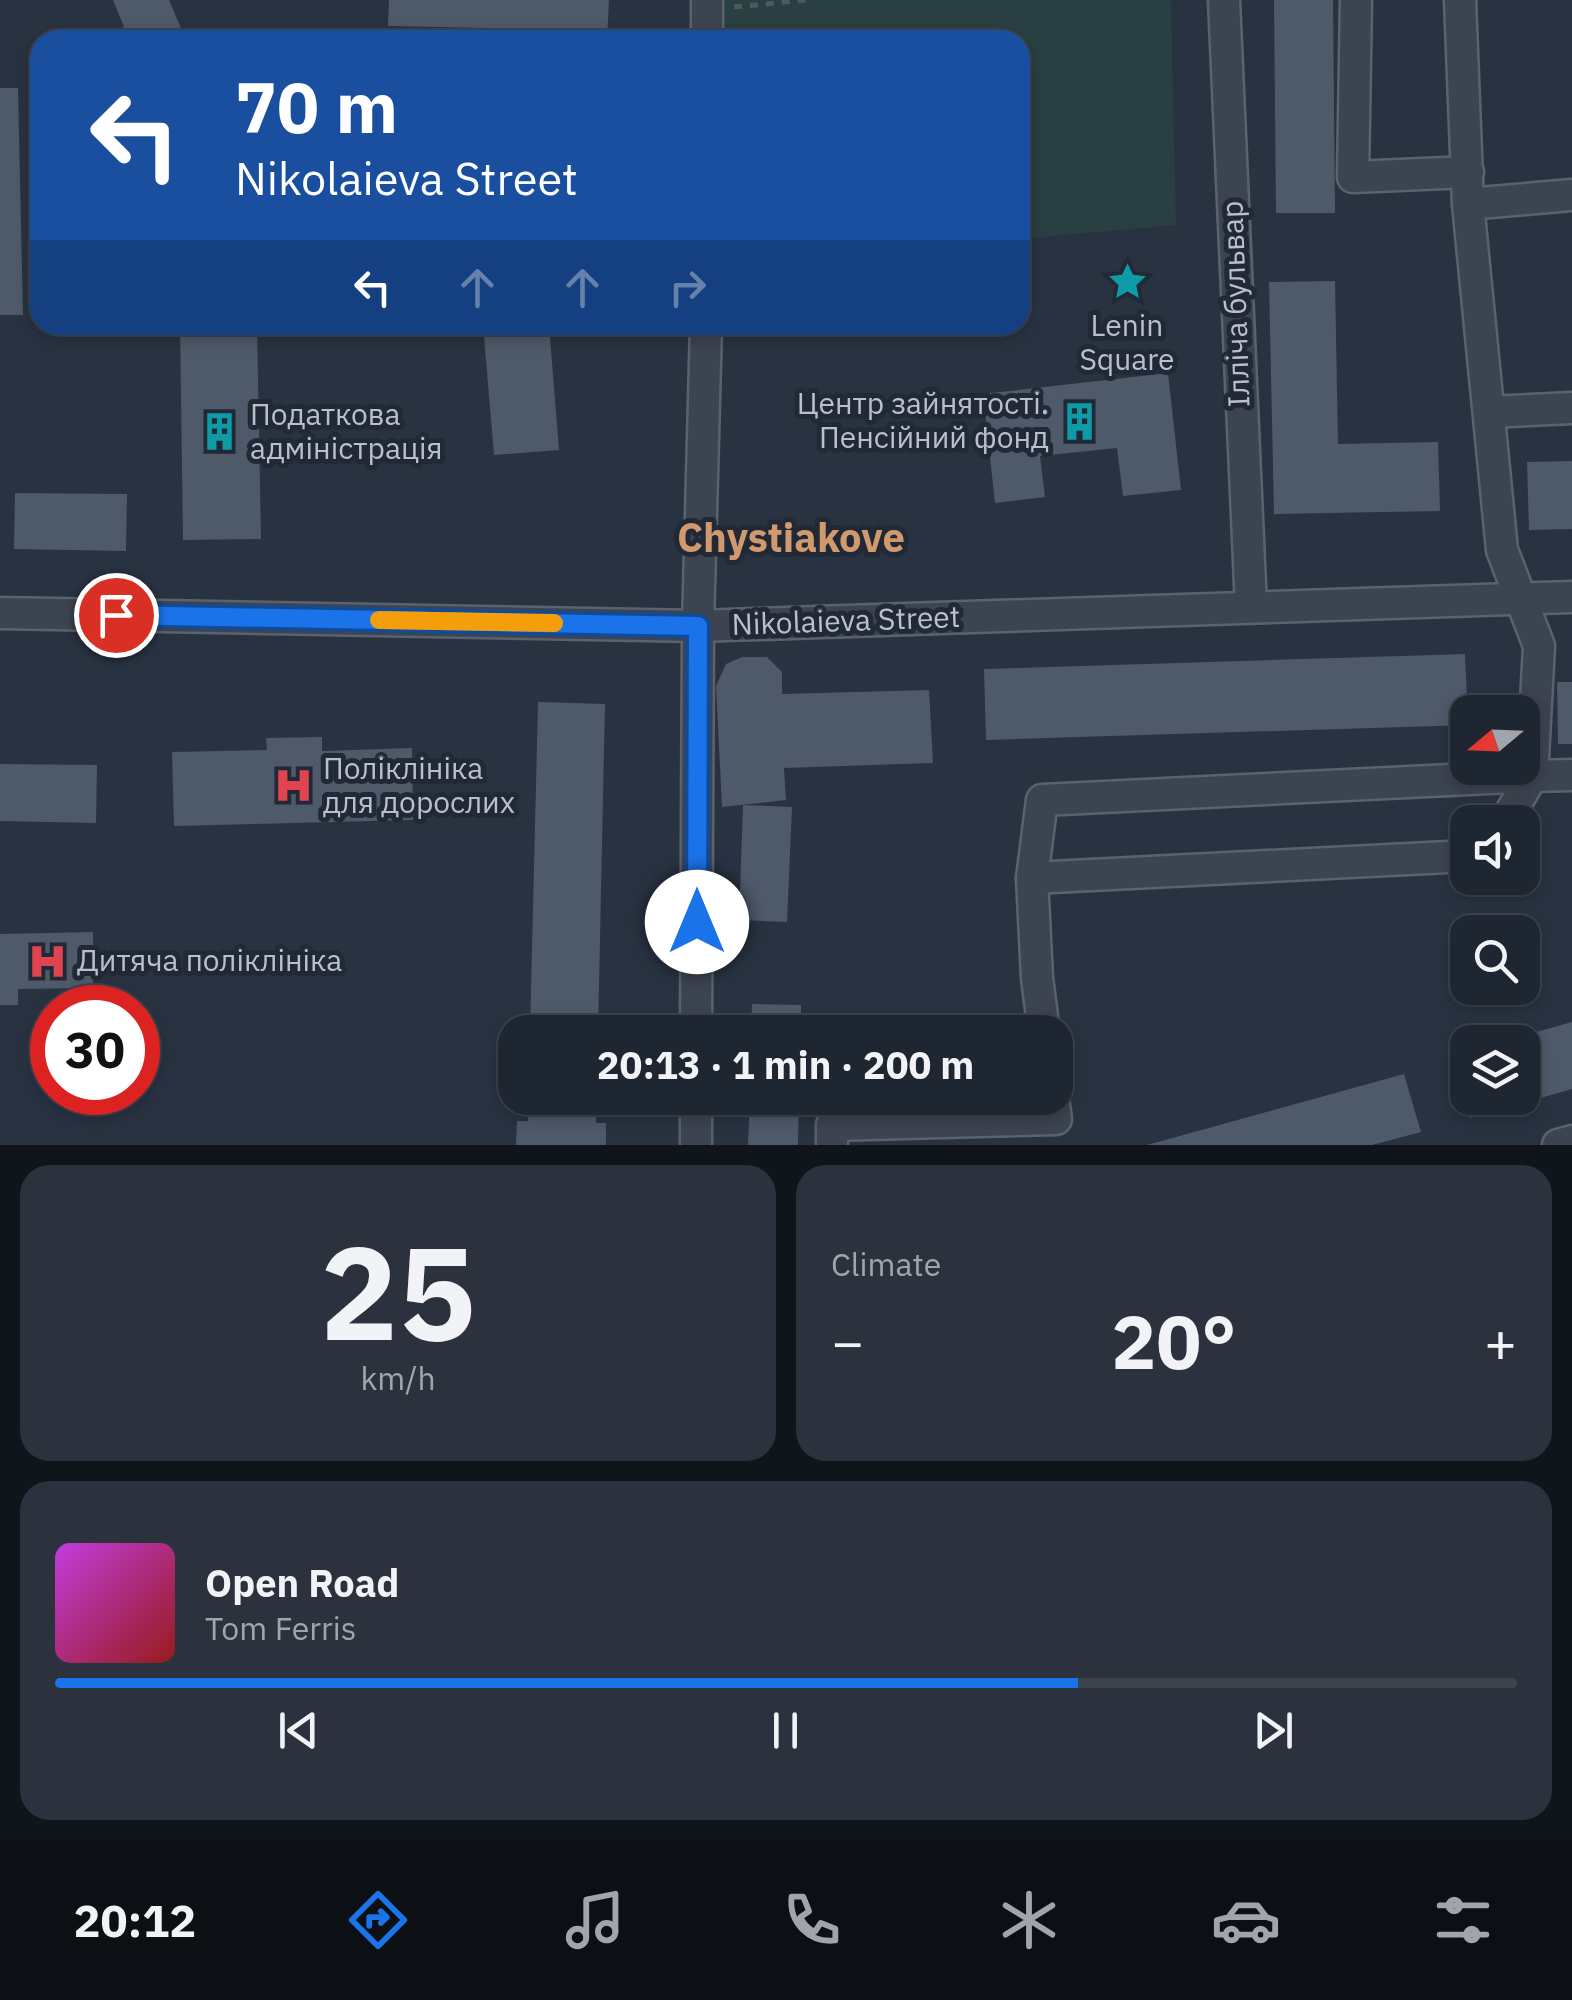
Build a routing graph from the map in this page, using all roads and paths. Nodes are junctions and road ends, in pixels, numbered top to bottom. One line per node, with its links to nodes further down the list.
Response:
1 (806, 0): 5 (path)
2 (1224, 0): 14 (street, Ілліча бульвар)
3 (1356, 0): 6 (street)
4 (1460, 0): 6 (street)
5 (707, 16)
6 (1468, 172): 8 (street)
7 (1572, 195): 8 (street)
8 (1468, 204): 11 (street)
9 (706, 335): 16 (street)
10 (1572, 408): 11 (street)
11 (1490, 412): 13 (street)
12 (1572, 597): 13 (street, Nikolaieva Street)
13 (1521, 598): 14 (street, Nikolaieva Street); 17 (street)
14 (1251, 607): 16 (street, Nikolaieva Street)
15 (0, 613): 16 (street, Nikolaieva Street)
16 (698, 626): 23 (street)
17 (1536, 695)
18 (1572, 775): 19 (street)
19 (1540, 776)
20 (1450, 780): 22 (street)
21 (1450, 857): 22 (street)
22 (1032, 878): 24 (street)
23 (696, 1015)
24 (1042, 1015)
25 (696, 1115): 28 (street)
26 (1057, 1120): 29 (street)
27 (1572, 1142): 30 (street)
28 (696, 1145)
29 (832, 1145)
30 (1558, 1145)

